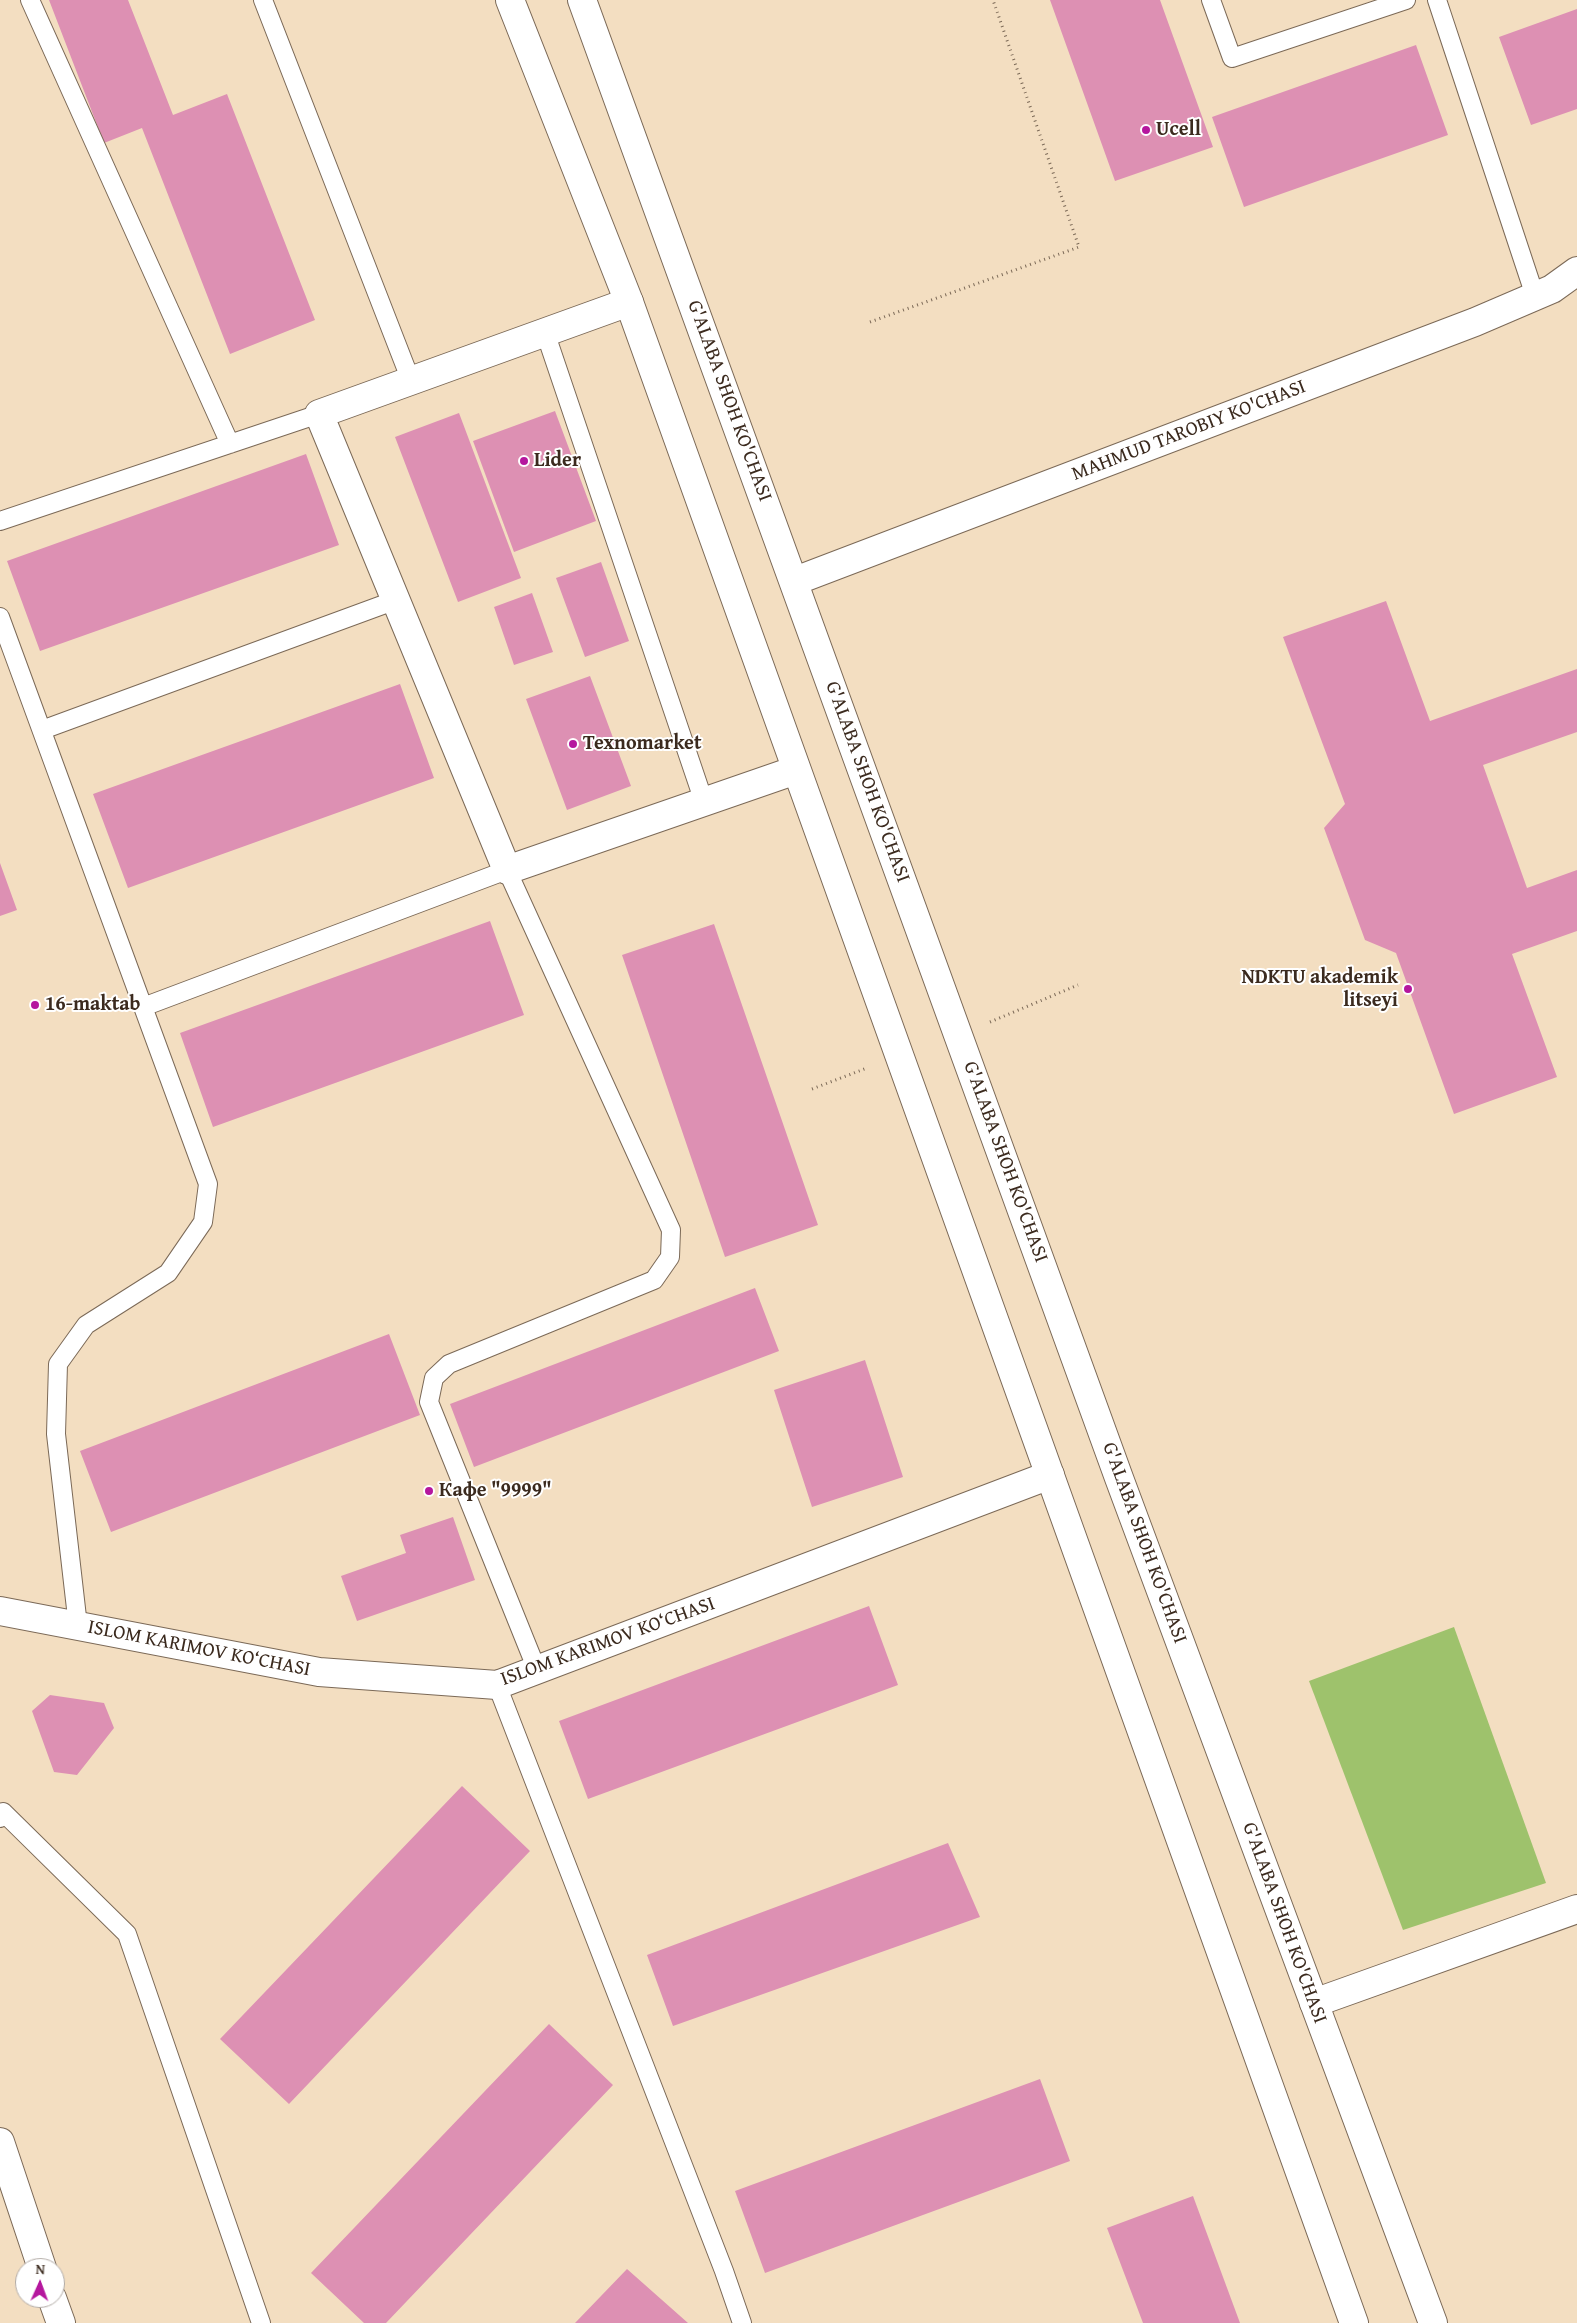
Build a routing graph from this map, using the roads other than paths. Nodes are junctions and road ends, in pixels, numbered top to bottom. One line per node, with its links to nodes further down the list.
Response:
1 (30, 0): 14 (lane)
2 (263, 0): 12 (lane)
3 (510, 0): 10 (main road)
4 (582, 0): 16 (main road, G'ALABA SHOH KO'CHASI)
5 (1211, 0): 6 (lane)
6 (1406, 0)
7 (1437, 0): 9 (lane)
8 (1577, 271): 9 (main road, MAHMUD TAROBIY KO'CHASI)
9 (1535, 296): 16 (main road, MAHMUD TAROBIY KO'CHASI)
10 (629, 302): 11 (main road); 20 (main road)
11 (545, 332): 12 (main road); 21 (lane)
12 (411, 381): 13 (main road)
13 (319, 414): 14 (lane); 17 (main road)
14 (230, 444): 15 (lane)
15 (0, 520)
16 (795, 581): 31 (main road, G'ALABA SHOH KO'CHASI)
17 (396, 600): 19 (lane); 22 (main road)
18 (0, 616): 19 (lane)
19 (42, 730): 23 (lane)
20 (796, 770): 21 (main road); 24 (main road)
21 (704, 802): 22 (main road)
22 (507, 870): 23 (lane); 27 (lane)
23 (143, 1008): 26 (lane)
24 (1050, 1474): 27 (main road, ISLOM KARIMOV KO‘CHASI); 39 (main road)
25 (0, 1611): 26 (main road, ISLOM KARIMOV KO‘CHASI)
26 (78, 1626): 28 (main road, ISLOM KARIMOV KO‘CHASI)
27 (537, 1670): 28 (main road, ISLOM KARIMOV KO‘CHASI)
28 (497, 1685): 38 (lane)
29 (0, 1818): 37 (lane)
30 (1577, 1909): 31 (main road)
31 (1314, 2003): 40 (main road, G'ALABA SHOH KO'CHASI)
32 (0, 2142): 33 (main road)
33 (7, 2189): 34 (main road)
34 (38, 2258)
35 (56, 2308): 36 (main road)
36 (61, 2323)
37 (261, 2323)
38 (742, 2323)
39 (1354, 2323)
40 (1433, 2323)

